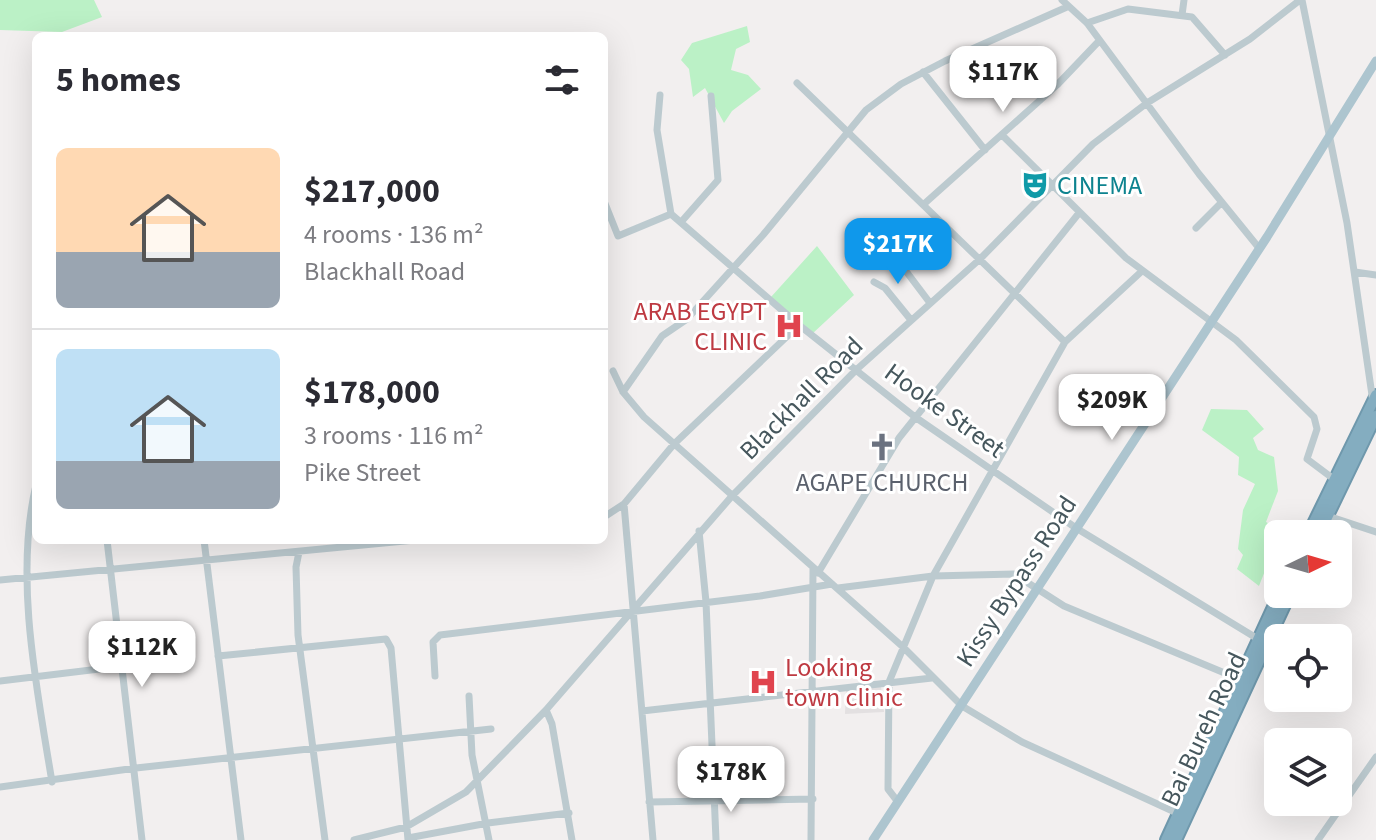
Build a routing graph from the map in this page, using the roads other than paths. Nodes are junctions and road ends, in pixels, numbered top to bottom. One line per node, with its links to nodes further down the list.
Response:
1 (1184, 0): 4 (street)
2 (1301, 0): 7 (street, Blackhall Road); 16 (street)
3 (1065, 4): 5 (street); 9 (street)
4 (1182, 15): 5 (street); 7 (street)
5 (1087, 23): 6 (street)
6 (1099, 41): 13 (street); 15 (street)
7 (1225, 55): 13 (street, Blackhall Road)
8 (1376, 61): 16 (main road, Kissy Bypass Road)
9 (923, 72): 14 (street); 17 (street)
10 (797, 83): 14 (street)
11 (660, 95): 23 (street)
12 (711, 96): 24 (street)
13 (1147, 103): 18 (street, Blackhall Road); 19 (street)
14 (846, 131): 20 (street); 29 (street)
15 (1002, 135): 17 (street); 18 (street)
16 (1328, 136): 26 (main road, Kissy Bypass Road); 31 (street)
17 (985, 150): 20 (street)
18 (1051, 186): 22 (street); 28 (street, Blackhall Road)
19 (1221, 203): 25 (street); 26 (street)
20 (924, 204): 28 (street)
21 (608, 211): 23 (street)
22 (1079, 213): 30 (street); 34 (street)
23 (671, 214): 24 (street, Hooke Street)
24 (682, 221): 29 (street, Hooke Street)
25 (1196, 228)
26 (1259, 248): 36 (main road, Kissy Bypass Road)
27 (890, 250): 35 (street)
28 (980, 259): 34 (street); 35 (street, Blackhall Road)
29 (732, 269): 38 (street, Hooke Street); 42 (street)
30 (1142, 271): 36 (street); 39 (street)
31 (1355, 272): 32 (street); 43 (street)
32 (1376, 275)
33 (874, 282): 37 (street)
34 (1013, 292): 39 (street); 44 (street)
35 (930, 303): 37 (street, Blackhall Road)
36 (1209, 319): 48 (street); 55 (main road, Kissy Bypass Road)
37 (911, 320): 40 (street, Blackhall Road)
38 (799, 325): 40 (street, Hooke Street); 46 (street)
39 (1065, 342): 47 (street)
40 (856, 370): 44 (street, Hooke Street); 49 (street, Blackhall Road)
41 (613, 371): 42 (street)
42 (623, 392): 46 (street)
43 (1374, 398): 48 (highway)
44 (915, 417): 47 (street, Hooke Street); 65 (street)
45 (1376, 421): 52 (highway)
46 (674, 444): 49 (street); 50 (street)
47 (995, 471): 55 (street, Hooke Street); 67 (street)
48 (1335, 480): 52 (highway)
49 (732, 496): 57 (street, Blackhall Road); 65 (street)
50 (624, 504): 51 (street); 75 (street)
51 (608, 514)
52 (1323, 514): 53 (highway); 54 (highway); 58 (street)
53 (1318, 520)
54 (1322, 520)
55 (1076, 528): 71 (main road, Kissy Bypass Road); 76 (street, Hooke Street)
56 (32, 530): 66 (street)
57 (699, 531): 72 (street); 75 (street, Blackhall Road)
58 (1376, 532)
59 (107, 544): 64 (street)
60 (205, 544): 63 (street)
61 (329, 544): 62 (street)
62 (299, 552): 63 (street); 77 (street)
63 (207, 561): 64 (street); 79 (street)
64 (110, 570): 66 (street); 80 (street)
65 (815, 571): 69 (street); 70 (street)
66 (28, 576): 68 (street); 82 (street)
67 (933, 576): 69 (street); 71 (street); 78 (street)
68 (0, 580)
69 (835, 586): 70 (street); 78 (street)
70 (813, 587): 72 (street); 87 (street)
71 (1037, 590): 84 (street); 90 (main road, Kissy Bypass Road)
72 (706, 602): 75 (street); 89 (street)
73 (1272, 608): 76 (highway)
74 (1284, 608): 123 (highway, Bai Bureh Road)
75 (633, 611): 81 (street); 91 (street, Blackhall Road); 92 (street)
76 (1258, 639): 84 (highway)
77 (299, 645): 79 (street); 95 (street); 96 (street)
78 (903, 647): 83 (street); 86 (street)
79 (218, 656): 97 (street)
80 (124, 666): 82 (street); 99 (street)
81 (435, 676)
82 (35, 677): 85 (street); 101 (street)
83 (932, 678): 86 (street); 90 (street)
84 (1239, 679): 108 (highway)
85 (0, 681)
86 (889, 682): 87 (street); 106 (street)
87 (811, 691): 89 (street); 104 (street)
88 (469, 696): 94 (street)
89 (709, 703): 92 (street); 103 (street)
90 (962, 706): 106 (main road, Kissy Bypass Road); 108 (street)
91 (546, 710): 100 (street, Blackhall Road); 107 (street)
92 (642, 711): 105 (street)
93 (491, 729): 94 (street)
94 (469, 732): 95 (street); 100 (street)
95 (398, 739): 96 (street); 110 (street)
96 (314, 749): 97 (street); 114 (street)
97 (231, 757): 99 (street); 113 (street)
98 (1376, 757): 124 (street)
99 (136, 768): 101 (street); 112 (street)
100 (479, 780): 109 (street); 110 (street, Blackhall Road)
101 (52, 782): 102 (street)
102 (0, 787)
103 (715, 798): 104 (street); 105 (street); 119 (street)
104 (813, 799): 120 (street)
105 (649, 802): 118 (street)
106 (898, 802): 121 (main road, Kissy Bypass Road)
107 (569, 813): 109 (street); 117 (street)
108 (1177, 813): 122 (highway)
109 (488, 823): 111 (street); 116 (street)
110 (406, 827): 111 (street); 115 (street, Blackhall Road)
111 (408, 839)
112 (142, 840)
113 (241, 840)
114 (325, 840)
115 (354, 840)
116 (489, 840)
117 (572, 840)
118 (653, 840)
119 (716, 840)
120 (811, 840)
121 (873, 840)
122 (1166, 840)
123 (1176, 840)
124 (1318, 840)

